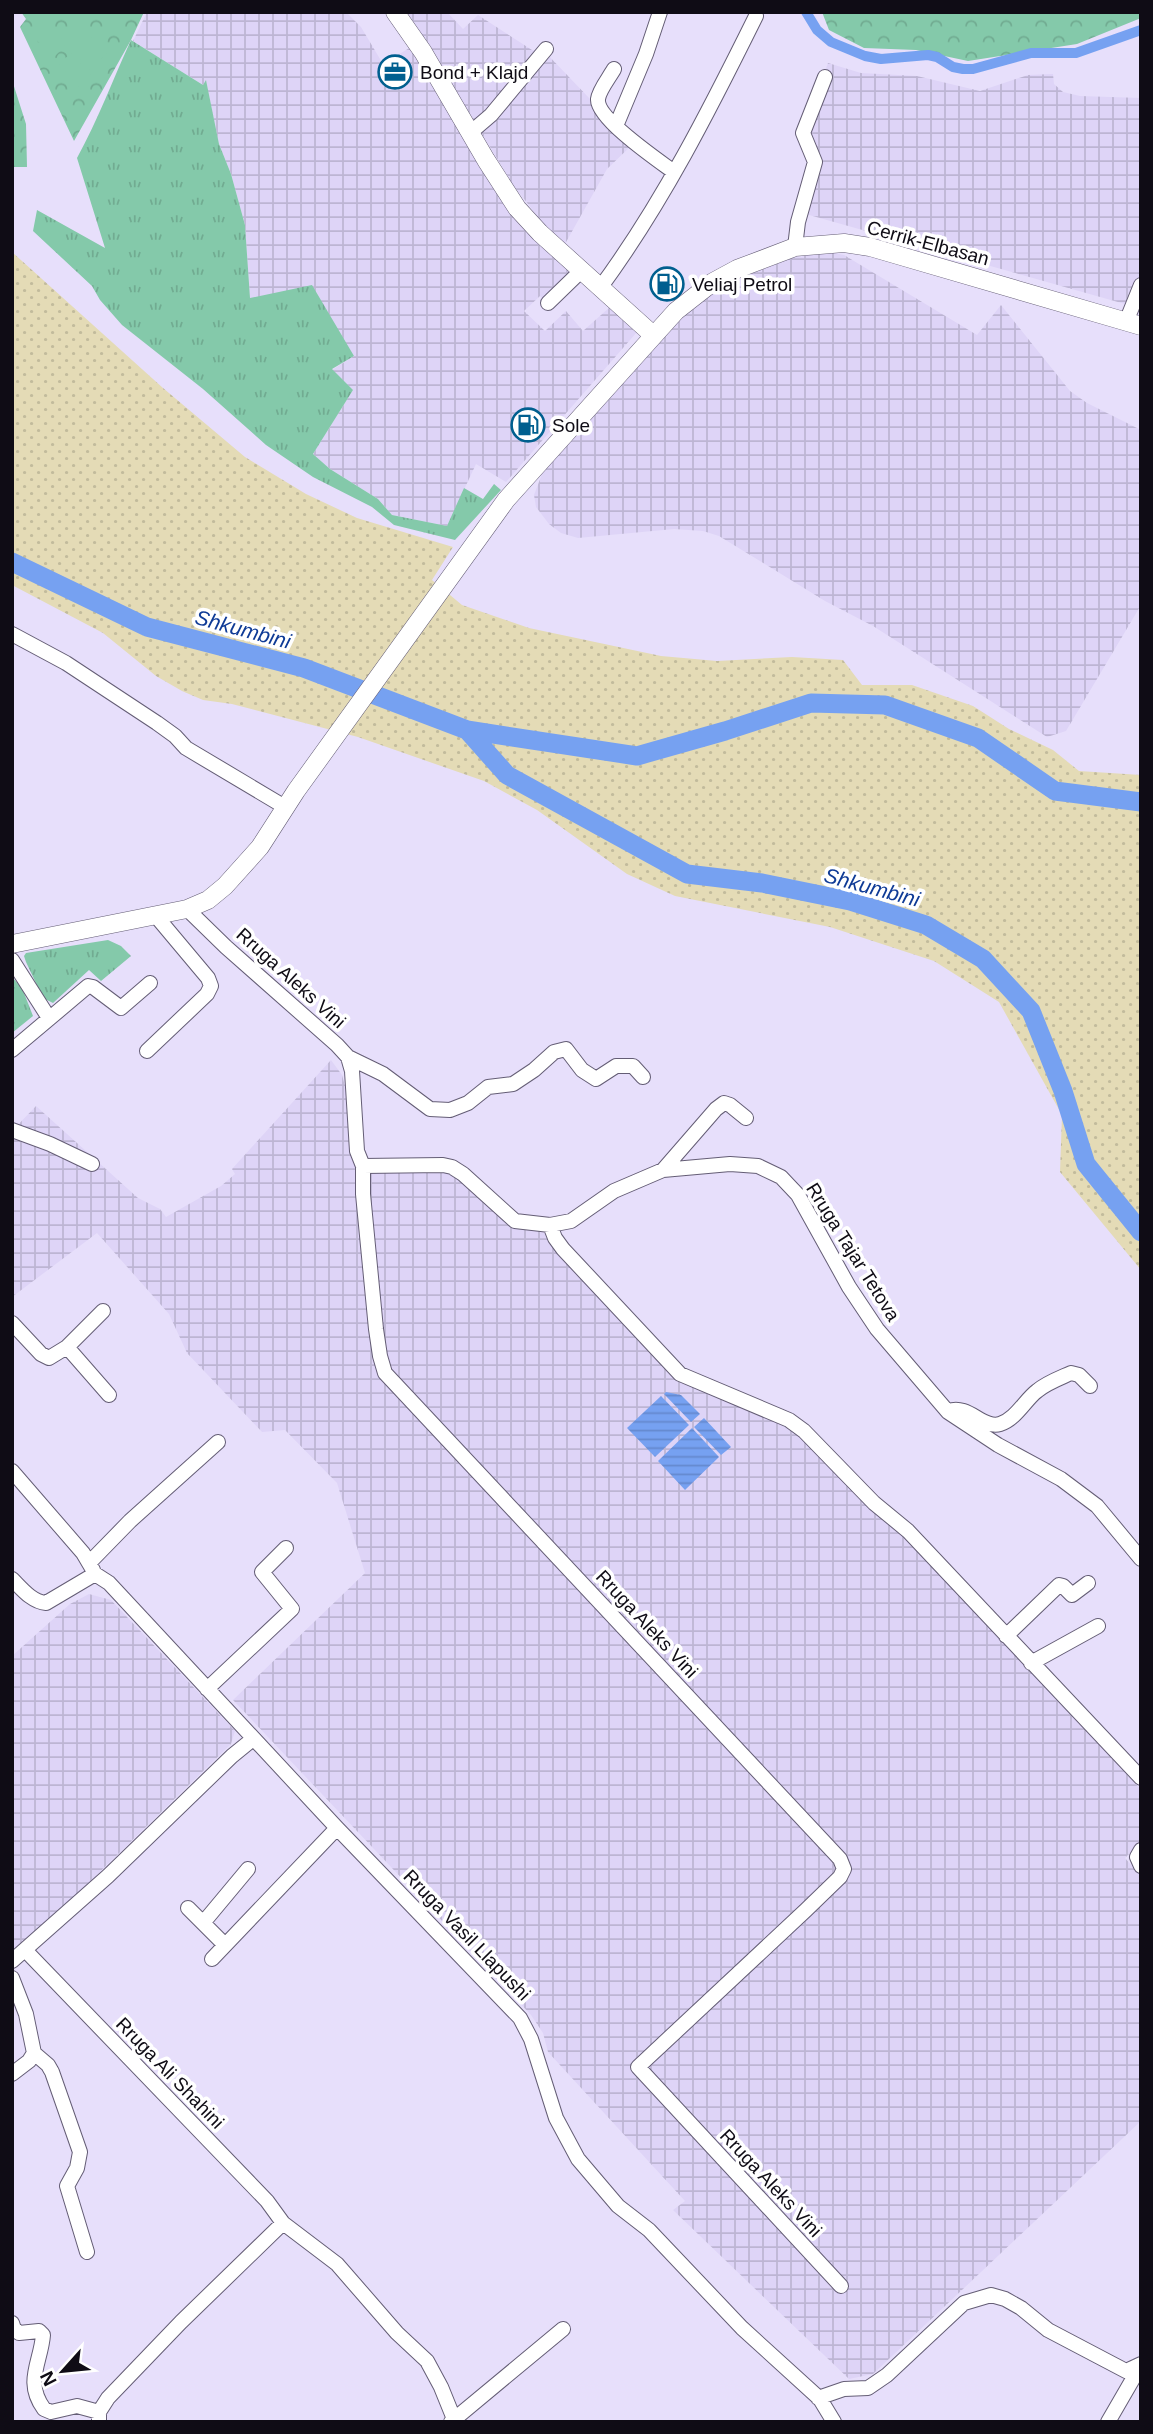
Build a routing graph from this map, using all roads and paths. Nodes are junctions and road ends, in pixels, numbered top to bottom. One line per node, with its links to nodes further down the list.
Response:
1 (395, 12): 8 (main road)
2 (660, 12): 7 (street)
3 (756, 16): 9 (street)
4 (546, 49): 8 (street)
5 (614, 69): 7 (street)
6 (825, 77): 10 (street)
7 (616, 126): 9 (street)
8 (470, 133): 11 (main road)
9 (674, 172): 13 (street)
10 (794, 247): 15 (main road, Cerrik-Elbasan); 16 (main road, Cerrik-Elbasan)
11 (582, 270): 13 (main road); 14 (street)
12 (1141, 285): 15 (street)
13 (600, 288): 16 (main road)
14 (548, 303)
15 (1133, 324)
16 (653, 335): 18 (main road, Cerrik-Elbasan)
17 (12, 634): 18 (street)
18 (285, 807): 19 (main road)
19 (187, 909): 20 (main road); 27 (street, Rruga Aleks Vini)
20 (156, 916): 21 (main road); 26 (street)
21 (12, 944)
22 (12, 960): 24 (street)
23 (150, 983): 24 (street)
24 (49, 1018): 25 (street)
25 (12, 1049)
26 (147, 1051)
27 (348, 1057): 28 (street); 32 (street, Rruga Aleks Vini)
28 (643, 1077)
29 (746, 1118): 33 (street)
30 (12, 1130): 31 (street)
31 (92, 1164)
32 (363, 1166): 34 (street, Rruga Tajar Tetova); 69 (street, Rruga Aleks Vini)
33 (663, 1170): 34 (street, Rruga Tajar Tetova); 40 (street, Rruga Tajar Tetova)
34 (550, 1226): 49 (street)
35 (103, 1311): 37 (street)
36 (12, 1323): 37 (street)
37 (67, 1347): 39 (street)
38 (1090, 1386): 40 (street)
39 (109, 1395)
40 (948, 1412): 44 (street, Rruga Tajar Tetova)
41 (218, 1442): 45 (street)
42 (12, 1471): 45 (street, Rruga Vasil Llapushi)
43 (286, 1548): 51 (street)
44 (1141, 1559)
45 (92, 1568): 46 (street); 51 (street, Rruga Vasil Llapushi)
46 (12, 1579)
47 (1088, 1583): 49 (street)
48 (1098, 1626): 50 (street)
49 (1006, 1636): 50 (street)
50 (1031, 1663): 53 (street)
51 (207, 1689): 52 (street, Rruga Vasil Llapushi)
52 (253, 1739): 54 (street, Rruga Vasil Llapushi); 61 (street)
53 (1141, 1778)
54 (337, 1829): 60 (street); 73 (street, Rruga Vasil Llapushi)
55 (1141, 1850): 56 (street)
56 (1141, 1866)
57 (248, 1869): 59 (street)
58 (188, 1908): 59 (street)
59 (203, 1923): 60 (street)
60 (225, 1945): 62 (street)
61 (26, 1951): 63 (street); 67 (street, Rruga Ali Shahini)
62 (212, 1959)
63 (12, 1961)
64 (12, 1978): 65 (street)
65 (34, 2053): 66 (street); 68 (street)
66 (12, 2074)
67 (283, 2223): 74 (street); 75 (street, Rruga Ali Shahini)
68 (87, 2252)
69 (841, 2286)
70 (12, 2323): 74 (street)
71 (563, 2329): 75 (street)
72 (1141, 2364): 73 (street); 77 (street)
73 (818, 2398): 76 (street, Rruga Vasil Llapushi)
74 (99, 2417)
75 (453, 2420)
76 (834, 2422)
77 (1108, 2422)

